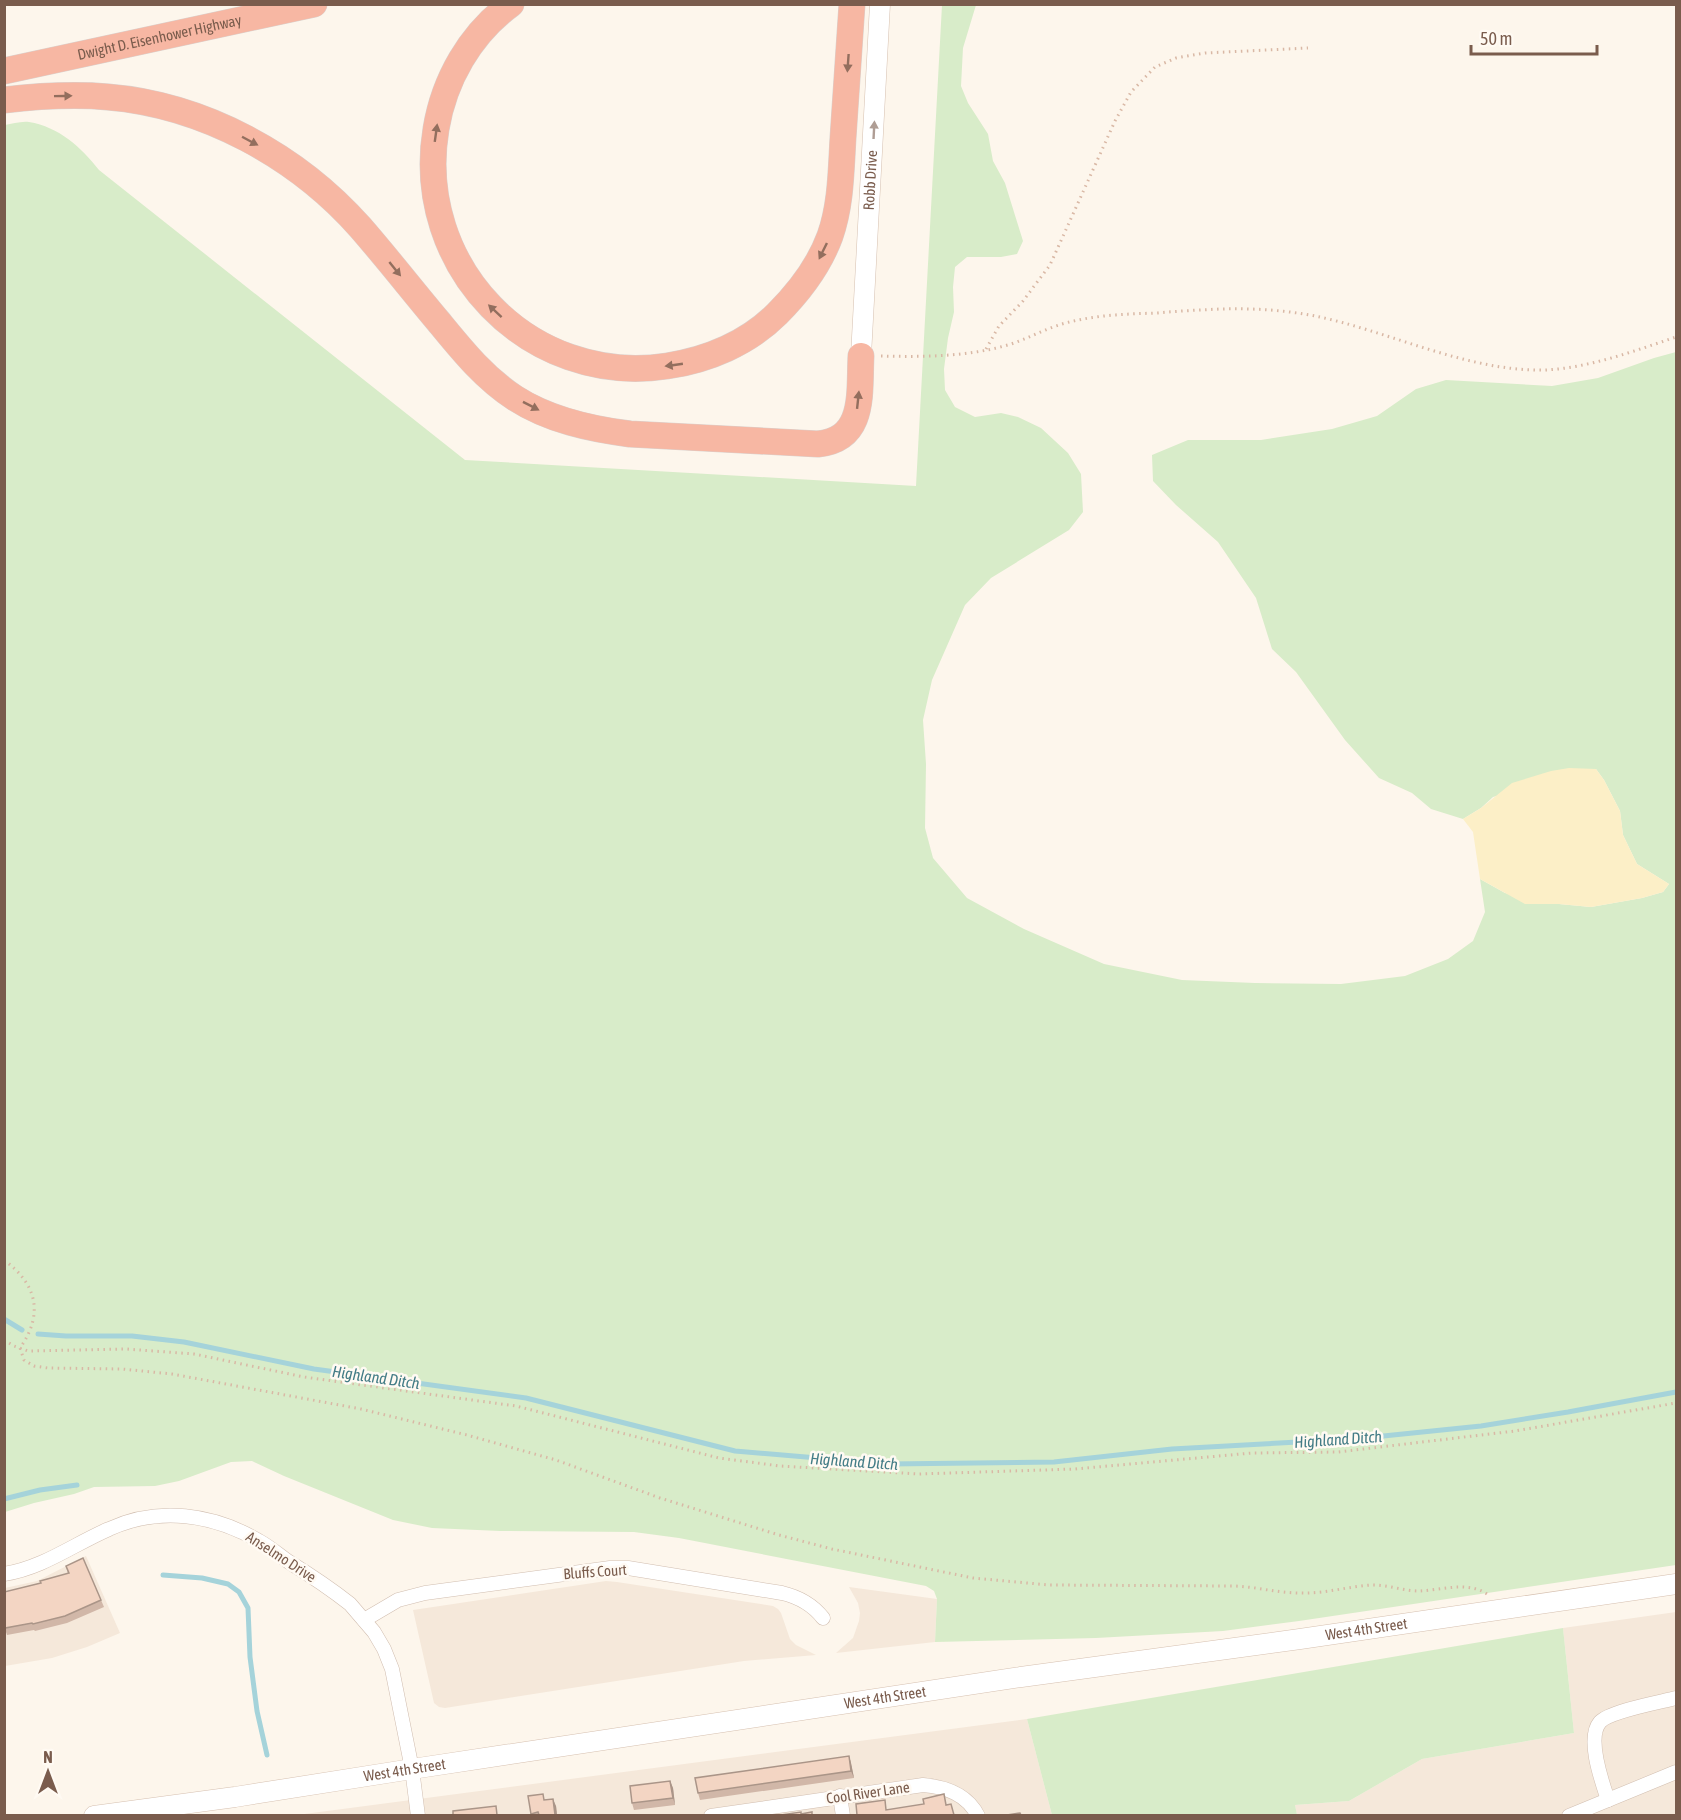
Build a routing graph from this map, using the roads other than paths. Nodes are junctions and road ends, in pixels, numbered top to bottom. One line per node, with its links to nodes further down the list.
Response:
1 (314, 4): 5 (highway, Dwight D. Eisenhower Highway)
2 (511, 4): 3 (highway, one-way to 2)
3 (852, 4)
4 (880, 4): 7 (main road, Robb Drive, one-way to 4)
5 (4, 71)
6 (4, 100): 7 (highway, one-way to 7)
7 (861, 356)
8 (4, 1574): 11 (street, Anselmo Drive)
9 (1677, 1584): 13 (main road, West 4th Street)
10 (823, 1618): 11 (street, Bluffs Court)
11 (364, 1620): 13 (street, Anselmo Drive)
12 (1677, 1698): 16 (street)
13 (412, 1769): 17 (main road, West 4th Street); 18 (street)
14 (1677, 1772): 16 (street)
15 (840, 1796): 19 (street, Cool River Lane); 20 (street); 21 (street, Cool River Lane)
16 (1608, 1800): 22 (street)
17 (94, 1815)
18 (418, 1815)
19 (711, 1815)
20 (843, 1815)
21 (978, 1815)
22 (1569, 1815)

